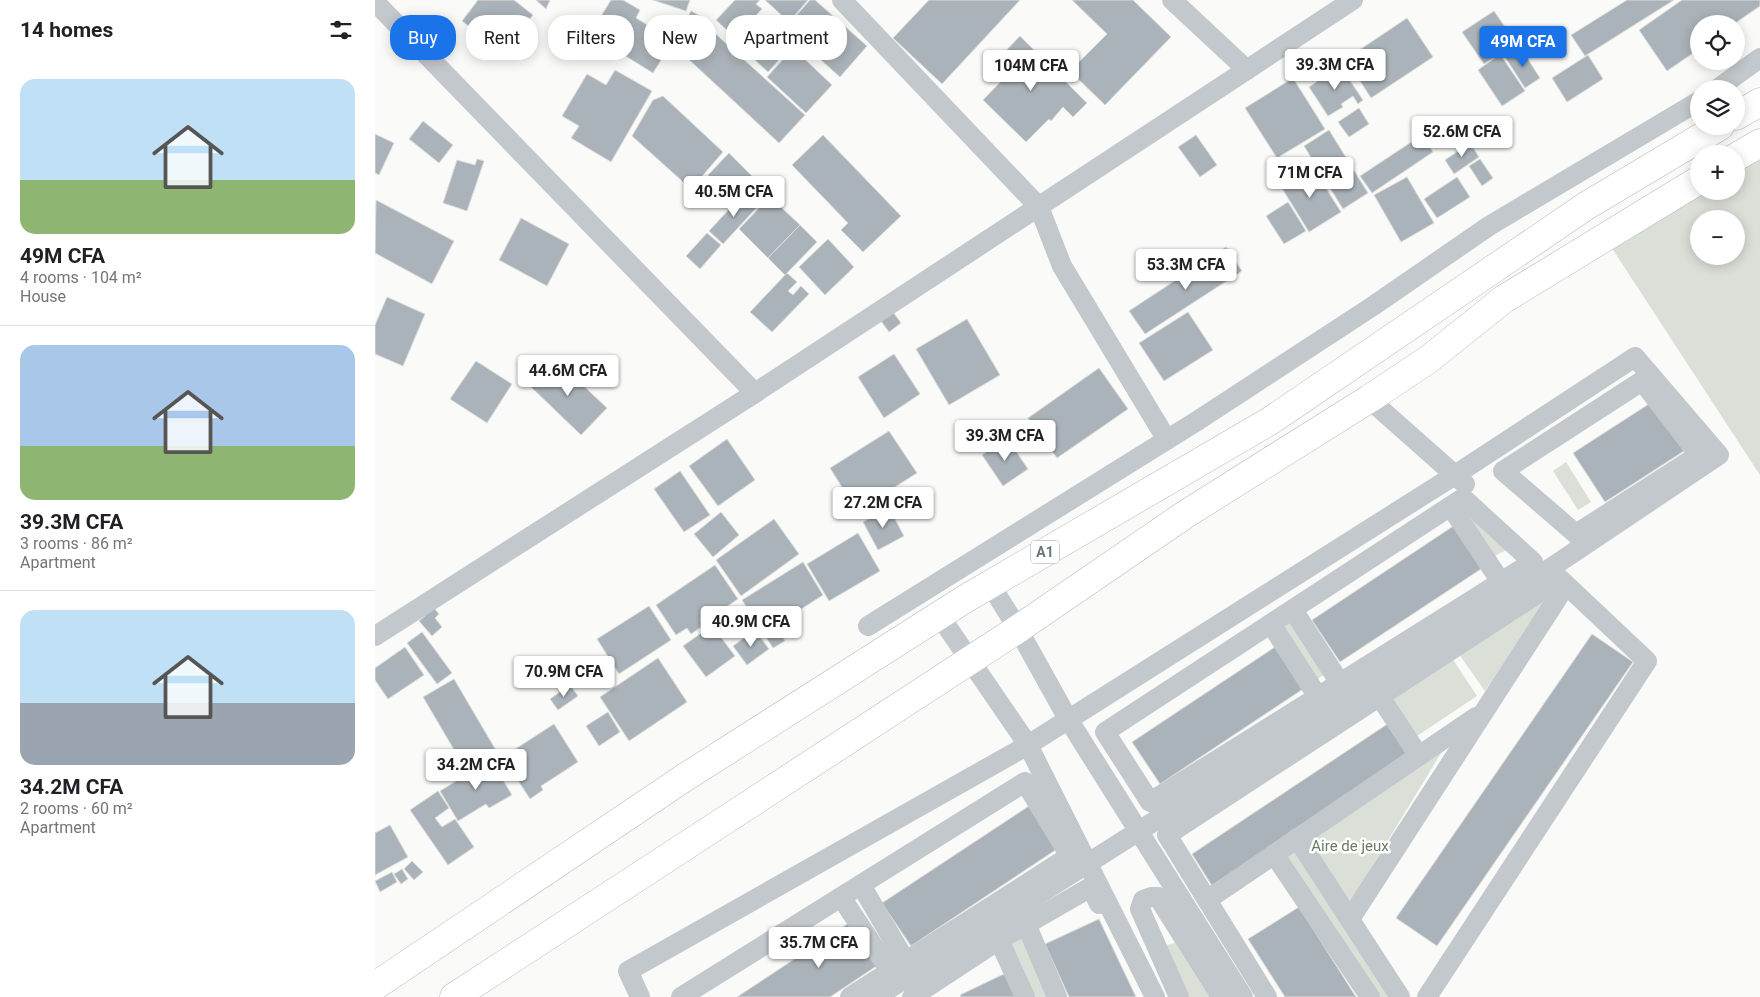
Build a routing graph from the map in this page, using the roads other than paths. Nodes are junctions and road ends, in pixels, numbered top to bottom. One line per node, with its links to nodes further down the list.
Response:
1 (842, 0): 15 (street)
2 (1172, 0): 6 (street)
3 (1353, 0): 6 (street)
4 (375, 2): 16 (street)
5 (1760, 58): 7 (street)
6 (1247, 70): 15 (street)
7 (1729, 80)
8 (1760, 102): 10 (main road)
9 (1690, 106): 18 (street)
10 (1745, 111)
11 (1705, 135): 24 (main road, A1)
12 (1760, 143): 13 (main road)
13 (1745, 152)
14 (1690, 185): 17 (main road)
15 (1039, 207): 16 (street); 18 (street)
16 (755, 392): 31 (street)
17 (1369, 399): 19 (street); 30 (main road)
18 (1167, 440): 29 (street)
19 (1455, 475): 22 (street); 22 (street); 37 (street)
20 (1451, 507): 23 (street); 23 (street); 26 (street)
21 (1575, 534): 21 (street)
22 (1555, 565): 40 (street); 69 (street)
23 (1501, 582): 33 (street)
24 (990, 584): 27 (main road, A1); 30 (street)
25 (1566, 585): 35 (street); 36 (street); 68 (street)
26 (1293, 610): 28 (street); 33 (street)
27 (939, 615): 32 (street); 51 (main road, A1)
28 (1271, 624): 34 (street); 34 (street)
29 (867, 626)
30 (1018, 629): 32 (main road); 37 (street)
31 (375, 636)
32 (970, 659): 38 (street); 52 (main road)
33 (1340, 683): 34 (street)
34 (1318, 697)
35 (1380, 697): 39 (street); 46 (street)
36 (1483, 713): 39 (street); 47 (street)
37 (1068, 719): 38 (street); 40 (street)
38 (1028, 745): 43 (street); 53 (street)
39 (1419, 756): 41 (street)
40 (1140, 833): 43 (street); 64 (street)
41 (1297, 838): 42 (street); 47 (street)
42 (1274, 854): 46 (street); 66 (street)
43 (1087, 863): 56 (street); 61 (street)
44 (861, 885): 45 (street); 50 (street); 50 (street)
45 (841, 897): 50 (street); 54 (street)
46 (1207, 900): 65 (street)
47 (1350, 919): 67 (street)
48 (1026, 924): 49 (street); 59 (street); 60 (street)
49 (999, 940): 57 (street); 58 (street)
50 (898, 966): 55 (street)
51 (375, 986)
52 (463, 994)
53 (640, 997)
54 (681, 997)
55 (851, 997)
56 (876, 997)
57 (911, 997)
58 (1025, 997)
59 (1057, 997)
60 (1144, 997)
61 (1155, 997)
62 (1179, 997): 63 (street)
63 (1221, 997)
64 (1243, 997)
65 (1267, 997)
66 (1370, 997)
67 (1400, 997)
68 (1427, 997)
69 (1440, 997)

